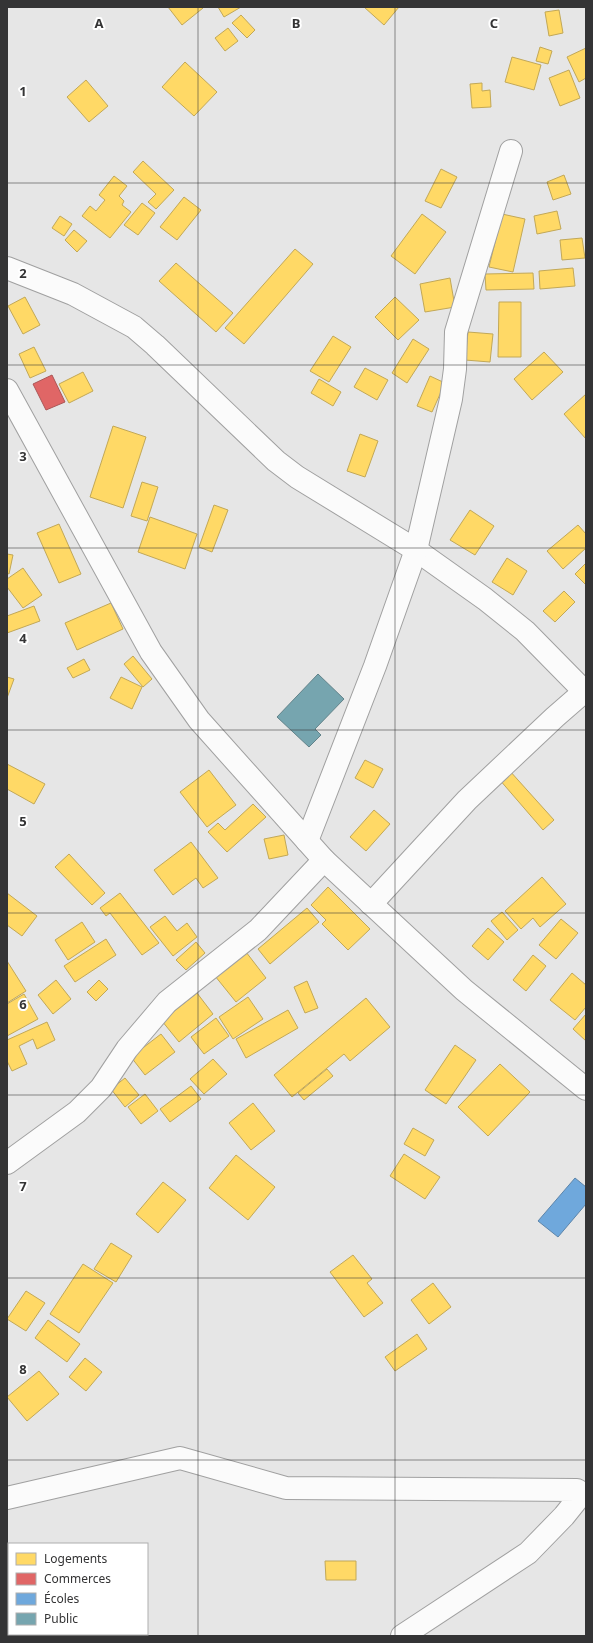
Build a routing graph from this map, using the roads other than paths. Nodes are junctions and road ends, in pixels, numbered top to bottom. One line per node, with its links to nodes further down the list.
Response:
1 (511, 151): 4 (street)
2 (7, 268): 4 (street)
3 (7, 390): 6 (street)
4 (416, 550): 5 (street); 6 (street)
5 (585, 691): 8 (street)
6 (307, 841): 7 (street)
7 (324, 860): 8 (street); 10 (street)
8 (371, 904): 9 (street)
9 (586, 1089)
10 (7, 1163)
11 (7, 1498): 12 (street)
12 (402, 1636)

